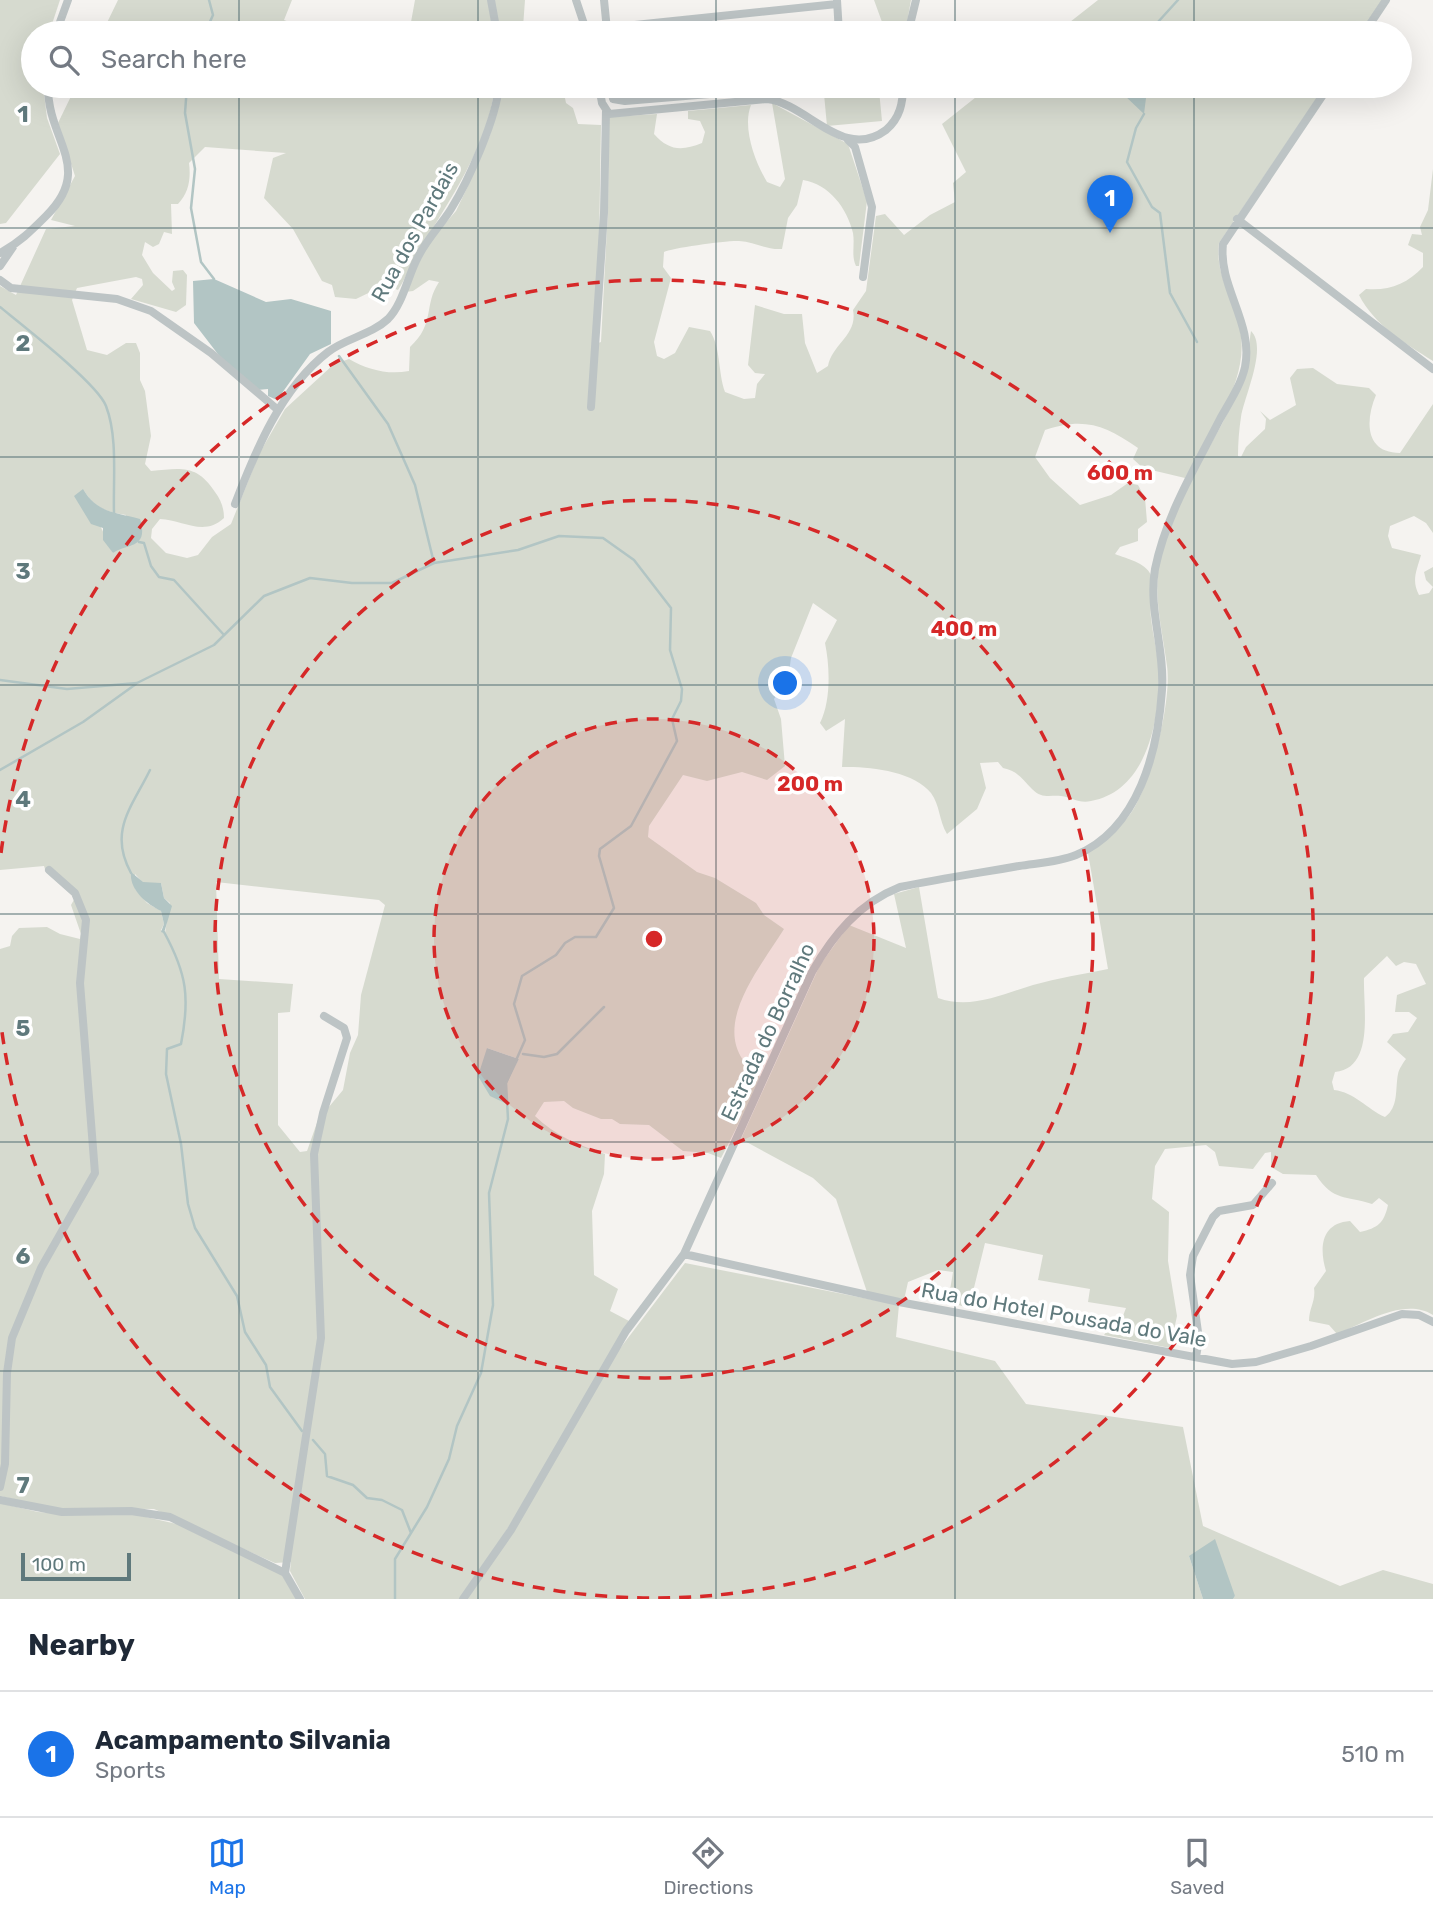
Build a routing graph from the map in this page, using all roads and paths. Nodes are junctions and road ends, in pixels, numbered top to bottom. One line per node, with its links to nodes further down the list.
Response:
1 (68, 0): 8 (street)
2 (491, 0): 9 (street)
3 (576, 0): 10 (street)
4 (604, 0): 11 (street)
5 (916, 0): 14 (street)
6 (1386, 0): 15 (street)
7 (837, 2): 12 (street); 13 (street)
8 (60, 21)
9 (495, 21)
10 (583, 21)
11 (606, 21)
12 (686, 21)
13 (838, 21)
14 (911, 21)
15 (1372, 21)
16 (49, 98): 26 (street)
17 (497, 98): 33 (street, Rua dos Pardais)
18 (602, 98): 23 (street)
19 (613, 98): 20 (street)
20 (661, 98)
21 (902, 98): 24 (street)
22 (1321, 98): 25 (street, Estrada do Borralho)
23 (606, 110): 24 (street); 32 (street)
24 (848, 140): 29 (street)
25 (1237, 219): 31 (street); 38 (street, Estrada do Borralho)
26 (13, 247): 27 (street); 28 (street)
27 (0, 253)
28 (0, 266)
29 (863, 277)
30 (0, 280): 33 (street)
31 (1433, 369)
32 (591, 407)
33 (278, 410): 34 (street, Rua dos Pardais)
34 (234, 504)
35 (49, 870): 41 (street)
36 (324, 1016): 43 (street)
37 (1272, 1183): 40 (street)
38 (684, 1254): 40 (street, Rua do Hotel Pousada do Vale); 45 (street, Estrada do Borralho)
39 (1433, 1322): 40 (street, Rua do Hotel Pousada do Vale)
40 (1196, 1357)
41 (0, 1487)
42 (0, 1500): 43 (street)
43 (285, 1573): 44 (street)
44 (300, 1599)
45 (463, 1599)

